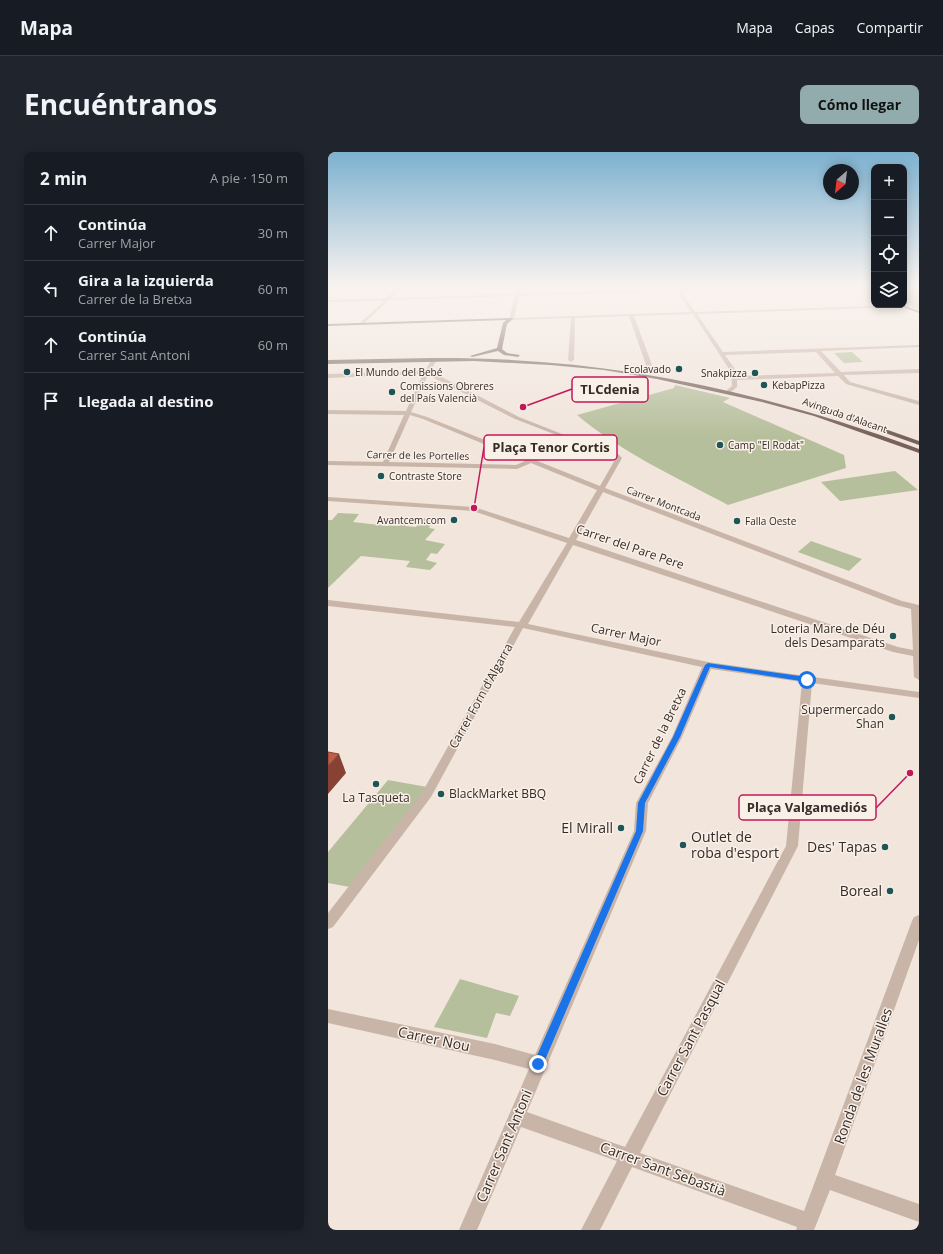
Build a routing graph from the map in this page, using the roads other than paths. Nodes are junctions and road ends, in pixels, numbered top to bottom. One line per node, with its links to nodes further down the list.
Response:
1 (501, 336): 6 (main road)
2 (572, 336): 11 (street)
3 (638, 336): 13 (street)
4 (709, 336): 8 (street)
5 (919, 346): 7 (street)
6 (498, 349): 10 (main road); 11 (main road)
7 (817, 350): 8 (street); 16 (street)
8 (721, 354): 18 (street)
9 (434, 360): 10 (main road, Avinguda d'Alacant); 12 (main road, Avinguda d'Alacant); 15 (street)
10 (457, 360): 21 (main road, Avinguda d'Alacant)
11 (571, 360): 13 (main road)
12 (328, 362)
13 (645, 369): 19 (main road)
14 (919, 371): 16 (street)
15 (427, 372): 17 (street); 24 (street); 31 (street, Carrer Forn d'Algarra)
16 (840, 375): 18 (street); 22 (street)
17 (328, 376)
18 (735, 378): 19 (street)
19 (735, 386): 20 (main road); 21 (street)
20 (742, 388)
21 (729, 391): 27 (main road, Avinguda d'Alacant)
22 (919, 403)
23 (328, 412): 24 (street, Carrer Montcada)
24 (408, 413): 28 (street, Carrer Montcada); 30 (street)
25 (844, 416): 26 (main road, Avinguda d'Alacant)
26 (919, 443)
27 (919, 451)
28 (530, 461): 30 (street, Carrer de les Portelles); 31 (street, Carrer Montcada)
29 (328, 463): 30 (street, Carrer de les Portelles)
30 (385, 464)
31 (601, 489): 33 (street, Carrer Forn d'Algarra); 35 (street, Carrer Montcada)
32 (328, 499): 33 (street, Carrer del Pare Pere)
33 (572, 540): 36 (street, Carrer Forn d'Algarra); 37 (street, Carrer del Pare Pere)
34 (328, 602): 36 (street, Carrer Major)
35 (918, 607): 37 (street)
36 (521, 625): 38 (street, Carrer Major); 44 (street, Carrer Forn d'Algarra)
37 (917, 654): 39 (street)
38 (708, 665): 40 (street, Carrer Major); 42 (street, Carrer de la Bretxa)
39 (919, 677)
40 (807, 680): 41 (street, Carrer Major); 48 (street, Carrer Sant Pasqual)
41 (919, 695)
42 (641, 819): 46 (street, Carrer Sant Antoni)
43 (919, 921): 49 (street, Ronda de les Muralles)
44 (328, 923)
45 (328, 1016): 46 (street, Carrer Nou)
46 (538, 1064): 47 (street, Carrer Sant Antoni)
47 (517, 1117): 48 (street, Carrer Sant Sebastià); 52 (street, Carrer Sant Antoni)
48 (629, 1157): 51 (street, Carrer Sant Sebastià); 53 (street, Carrer Sant Pasqual)
49 (825, 1180): 50 (street); 51 (street, Ronda de les Muralles)
50 (919, 1213)
51 (807, 1226)
52 (468, 1230)
53 (590, 1230)

